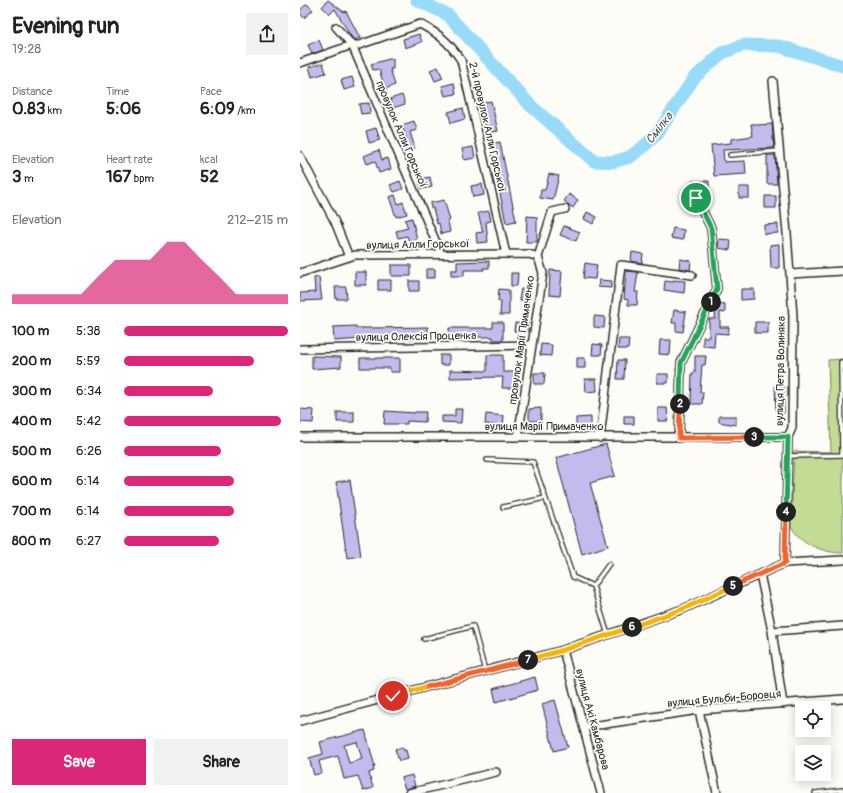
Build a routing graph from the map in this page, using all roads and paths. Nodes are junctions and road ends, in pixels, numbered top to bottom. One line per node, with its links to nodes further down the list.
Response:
1 (336, 27): 2 (street, провулок Алли Горської)
2 (352, 45): 3 (street, 2-й провулок Алли Горської); 10 (street, провулок Алли Горської); 11 (street, 2-й провулок Алли Горської)
3 (300, 63)
4 (773, 81): 5 (street, вулиця Петра Волиняка)
5 (779, 150): 6 (lane); 16 (street, вулиця Петра Волиняка)
6 (730, 155)
7 (300, 156): 12 (street)
8 (696, 198): 25 (street)
9 (564, 209): 13 (street)
10 (441, 254): 11 (street, вулиця Алли Горської); 12 (street, вулиця Алли Горської)
11 (506, 254): 13 (street, вулиця Алли Горської)
12 (349, 257): 15 (street, вулиця Алли Горської)
13 (538, 257): 18 (street, провулок Марії Примаченко)
14 (843, 271): 16 (street)
15 (300, 273)
16 (790, 274): 23 (street, вулиця Петра Волиняка)
17 (692, 275): 24 (street)
18 (532, 345): 19 (street, вулиця Олексія Проценка); 22 (street, провулок Марії Примаченко)
19 (300, 349)
20 (843, 362): 26 (lane)
21 (300, 437): 22 (street, вулиця Марії Примаченко)
22 (518, 437): 24 (street, вулиця Марії Примаченко)
23 (788, 437): 25 (street, вулиця Марії Примаченко); 27 (street, вулиця Петра Волиняка)
24 (600, 438): 25 (street, вулиця Марії Примаченко)
25 (679, 438)
26 (842, 455): 27 (lane)
27 (788, 456): 32 (street, вулиця Петра Волиняка)
28 (487, 460): 29 (lane)
29 (545, 498): 30 (lane); 35 (lane)
30 (503, 508)
31 (843, 560): 32 (street)
32 (785, 563): 34 (street)
33 (609, 564): 35 (lane)
34 (760, 574): 37 (street); 38 (street)
35 (593, 586): 38 (lane)
36 (843, 626): 37 (street)
37 (772, 631): 43 (street)
38 (608, 635): 40 (street)
39 (424, 639): 41 (lane)
40 (563, 650): 41 (street); 46 (street, вулиця Акі Камбарова)
41 (485, 671): 45 (street)
42 (843, 699): 43 (street, вулиця Бульби-Боровця)
43 (783, 704): 44 (street, вулиця Бульби-Боровця)
44 (699, 710): 46 (street, вулиця Бульби-Боровця); 51 (street)
45 (300, 721)
46 (585, 727): 50 (street, вулиця Акі Камбарова)
47 (496, 772): 49 (street)
48 (843, 790): 52 (lane)
49 (409, 793)
50 (601, 793)
51 (717, 793)
52 (815, 793)

